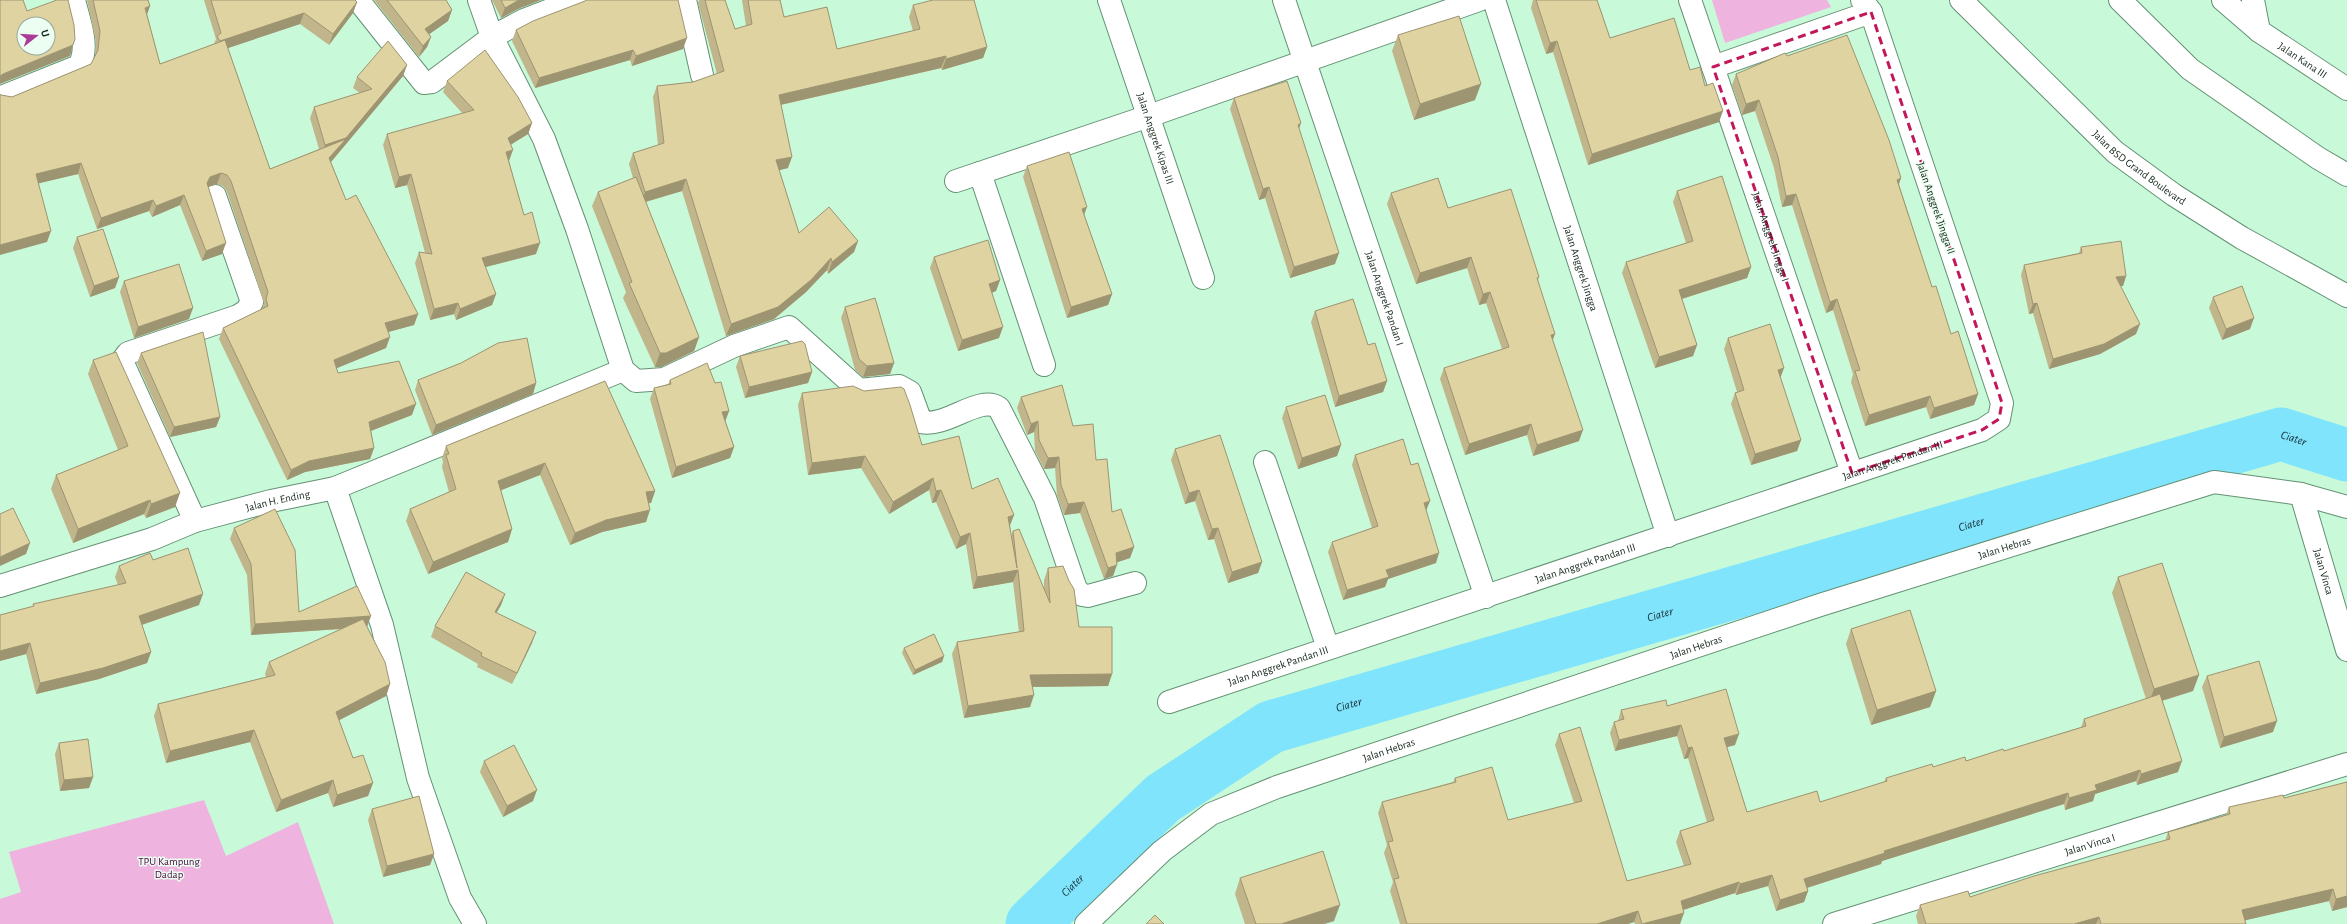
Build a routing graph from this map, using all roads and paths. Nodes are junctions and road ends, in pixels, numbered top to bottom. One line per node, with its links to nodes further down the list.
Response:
1 (74, 0): 22 (street)
2 (358, 0): 17 (street)
3 (479, 0): 17 (street)
4 (576, 0): 17 (street)
5 (685, 0): 20 (street)
6 (1109, 0): 23 (street, Jalan Anggrek Kipas III)
7 (1284, 0): 18 (street, Jalan Anggrek Pandan I)
8 (1479, 0): 18 (street)
9 (1494, 0): 39 (street, Jalan Anggrek Jingga)
10 (1690, 0): 19 (street, Jalan Anggrek Jingga I)
11 (1961, 0): 29 (street, Jalan BSD Grand Boulevard)
12 (2120, 0): 25 (street)
13 (2223, 0): 16 (street, Jalan Kana III)
14 (2253, 0): 16 (street)
15 (1866, 6): 19 (street); 32 (street, Jalan Anggrek Jingga II)
16 (2259, 31): 21 (street, Jalan Kana III)
17 (492, 37): 31 (street)
18 (1304, 62): 23 (street); 42 (street, Jalan Anggrek Pandan I)
19 (1713, 67): 34 (street, Jalan Anggrek Jingga I)
20 (702, 75)
21 (2347, 89)
22 (1, 97)
23 (1149, 116): 24 (street); 28 (street, Jalan Anggrek Kipas III)
24 (980, 173): 26 (street); 30 (street)
25 (2347, 175)
26 (956, 180)
27 (215, 196): 38 (street)
28 (1203, 278)
29 (2347, 296)
30 (1044, 365)
31 (623, 370): 35 (street, Jalan H. Ending); 40 (street)
32 (1999, 418): 34 (street, Jalan Anggrek Pandan III)
33 (1265, 462): 43 (street)
34 (1852, 473): 39 (street, Jalan Anggrek Pandan III)
35 (335, 488): 38 (street, Jalan H. Ending); 47 (street)
36 (2301, 494): 37 (street, Jalan Hebras); 44 (street, Jalan Vinca); 48 (street, Jalan Hebras)
37 (2347, 507)
38 (194, 521): 41 (street, Jalan H. Ending)
39 (1668, 536): 42 (street, Jalan Anggrek Pandan III)
40 (1135, 583)
41 (0, 586)
42 (1486, 597): 43 (street, Jalan Anggrek Pandan III)
43 (1328, 648): 45 (street, Jalan Anggrek Pandan III)
44 (2347, 650)
45 (1169, 702)
46 (2347, 764): 49 (street, Jalan Vinca I)
47 (475, 924)
48 (1086, 924)
49 (1834, 924)

